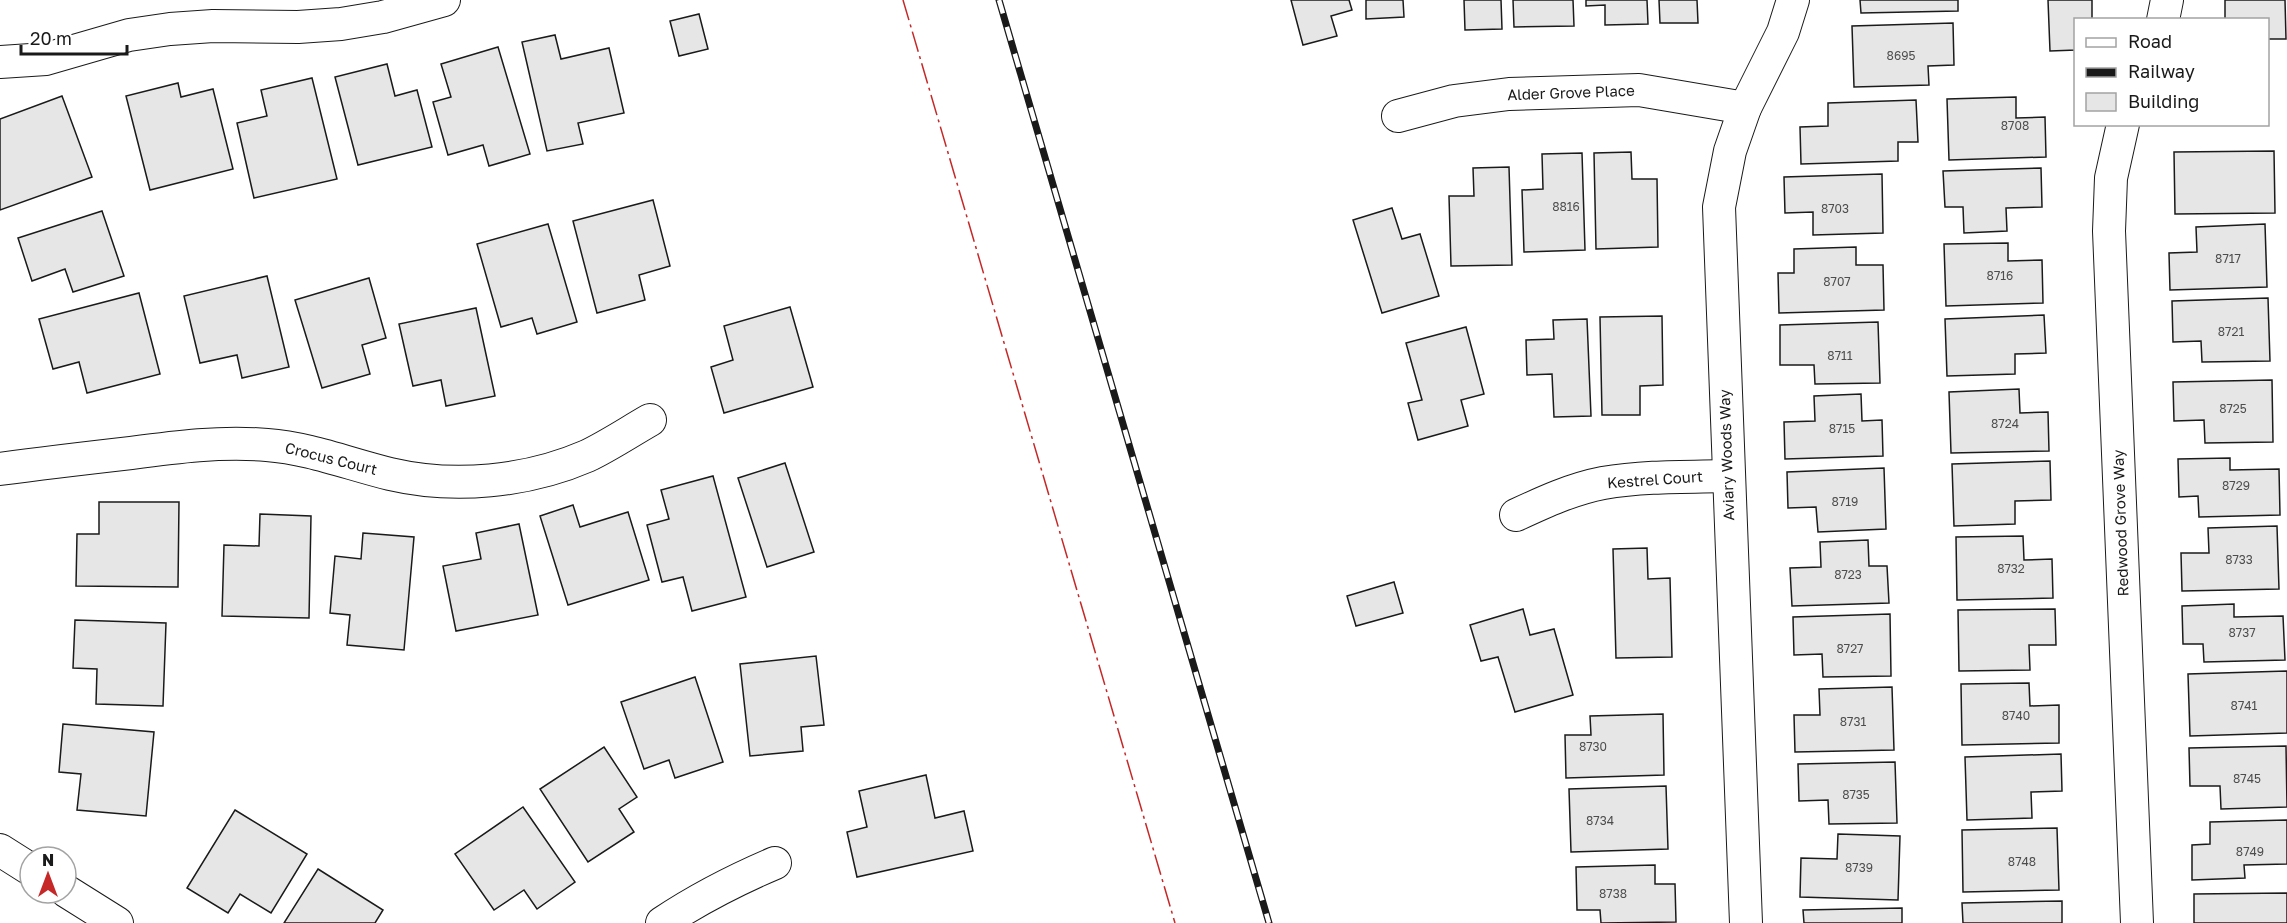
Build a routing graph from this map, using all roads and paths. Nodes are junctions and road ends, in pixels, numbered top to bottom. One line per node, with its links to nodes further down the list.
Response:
1 (444, 0): 5 (street)
2 (1793, 0): 6 (street, Aviary Woods Way)
3 (2167, 0): 4 (street)
4 (2163, 18)
5 (0, 62)
6 (1744, 108): 7 (street, Alder Grove Place); 11 (street, Aviary Woods Way)
7 (1398, 116)
8 (2123, 126): 20 (street, Redwood Grove Way)
9 (650, 420): 10 (street, Crocus Court)
10 (0, 469)
11 (1728, 476): 12 (street, Kestrel Court); 19 (street, Aviary Woods Way)
12 (1516, 515)
13 (0, 850): 14 (street)
14 (18, 861)
15 (775, 863): 18 (street)
16 (78, 899): 17 (street)
17 (117, 923)
18 (662, 923)
19 (1746, 923)
20 (2137, 923)

